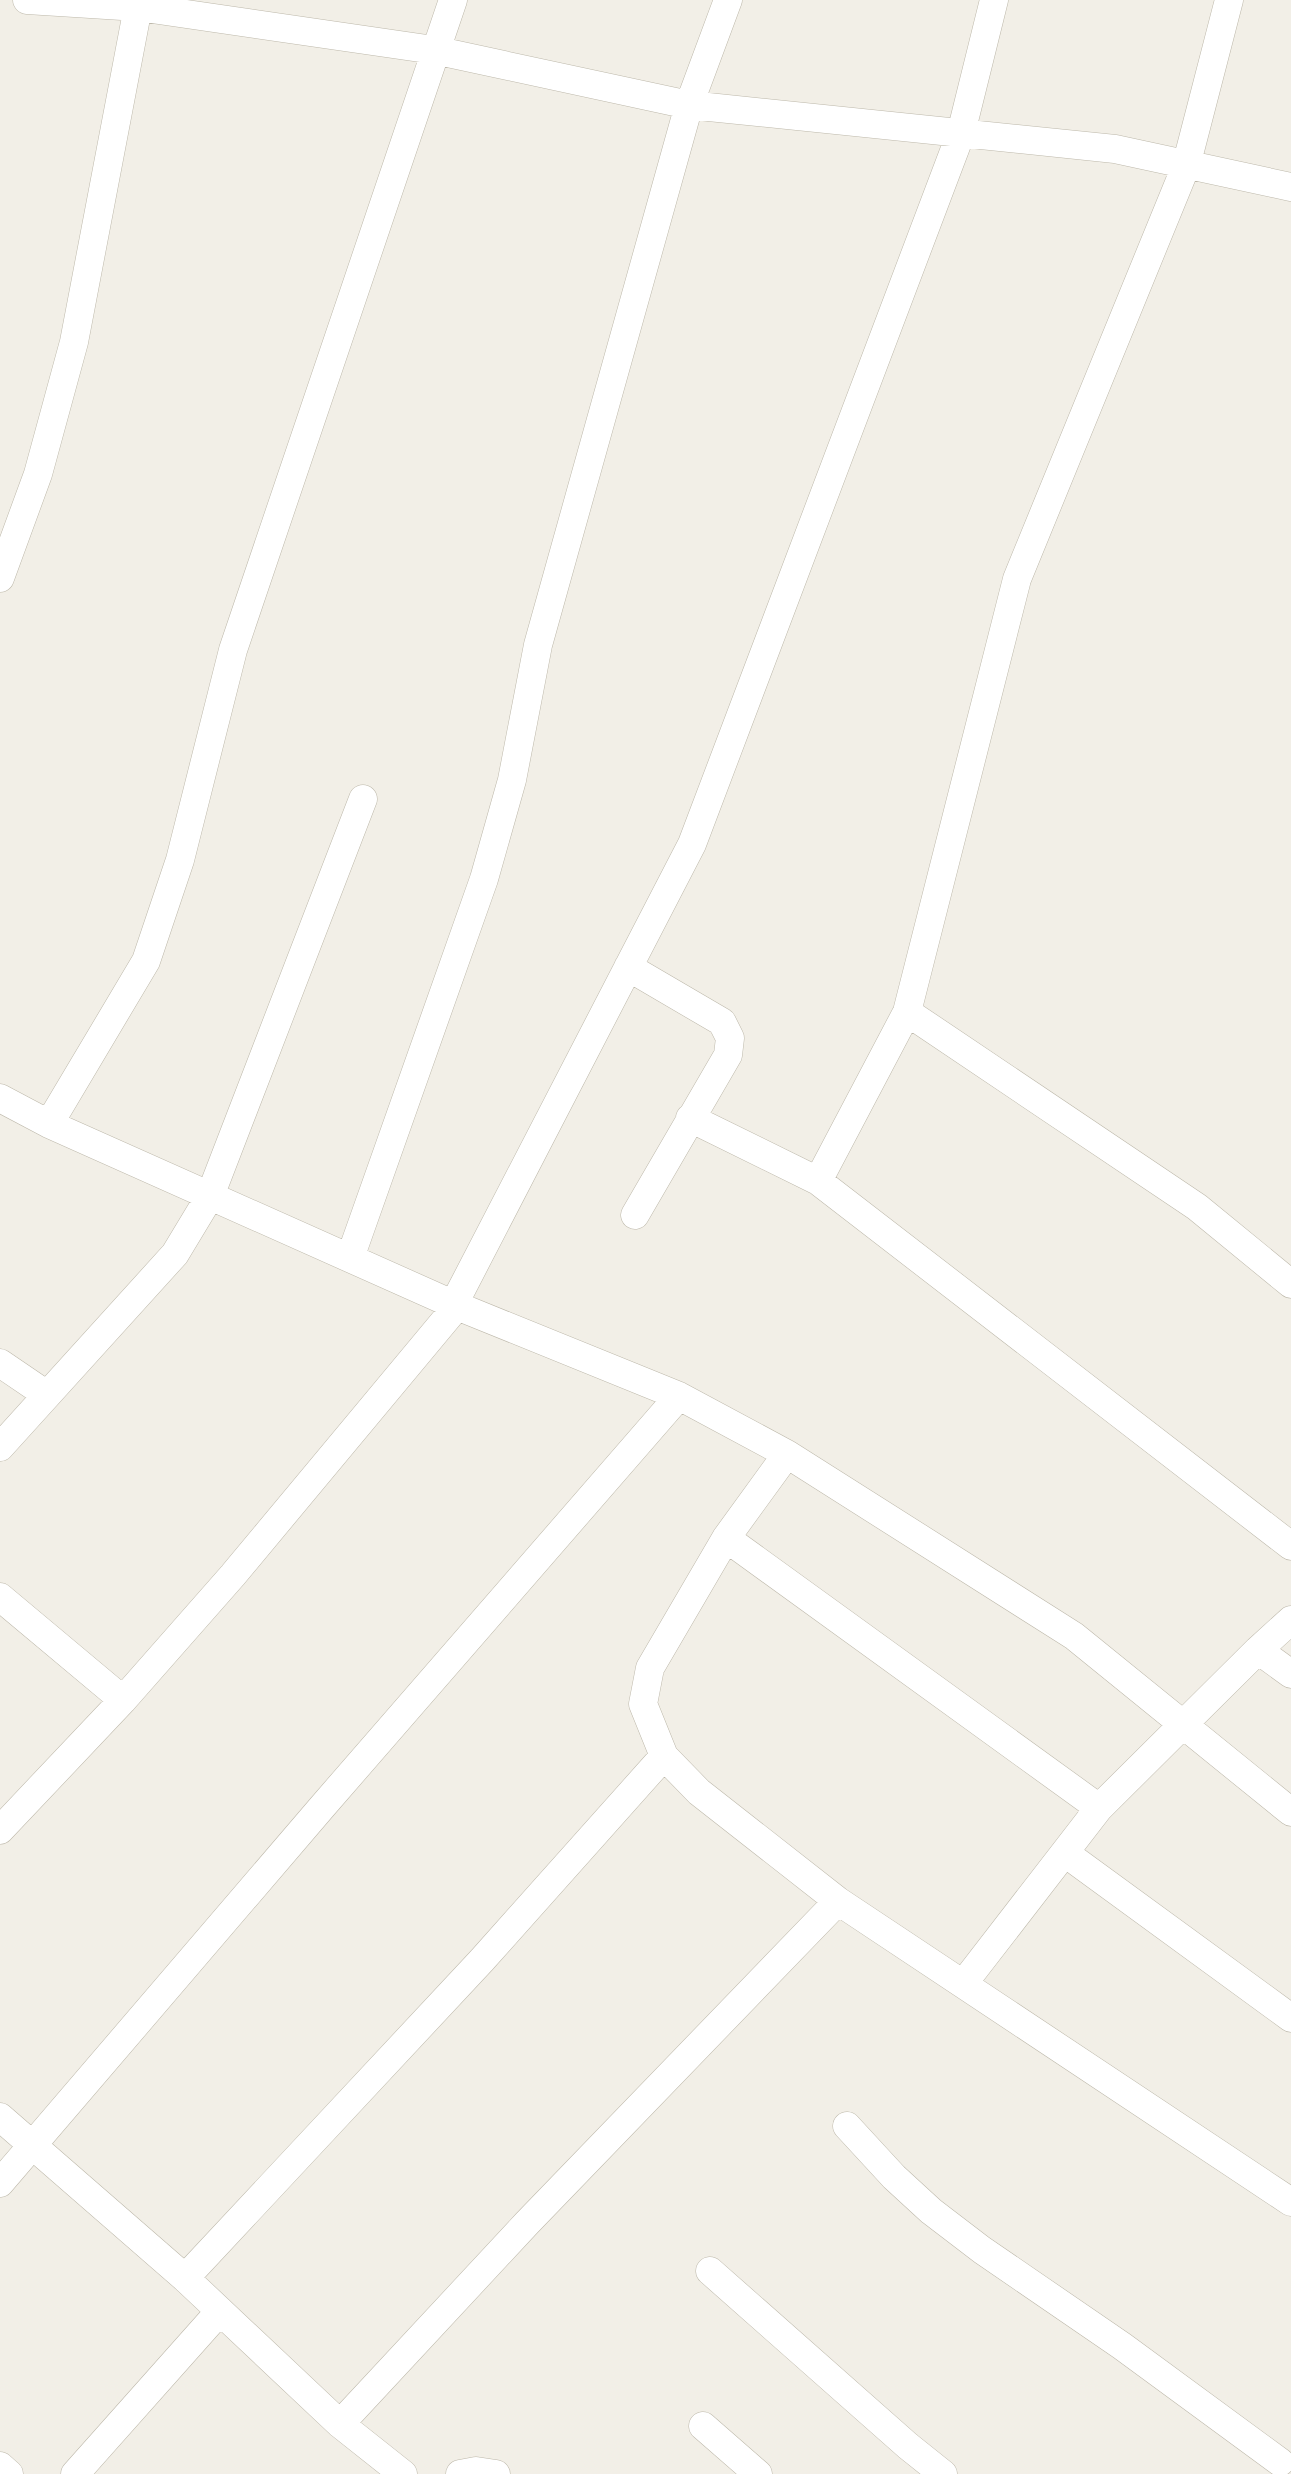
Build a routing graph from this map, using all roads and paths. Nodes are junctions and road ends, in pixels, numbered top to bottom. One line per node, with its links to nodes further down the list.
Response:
1 (27, 0): 6 (street)
2 (453, 0): 7 (street)
3 (728, 0): 8 (street)
4 (994, 0): 9 (street)
5 (1229, 0): 10 (street)
6 (138, 7): 7 (street); 12 (street)
7 (434, 50): 8 (street); 18 (street)
8 (689, 105): 9 (street); 22 (street)
9 (961, 133): 10 (street); 14 (street)
10 (1186, 166): 11 (street); 15 (street)
11 (1291, 187)
12 (0, 578)
13 (363, 799): 20 (street)
14 (628, 966): 17 (street); 24 (street)
15 (907, 1012): 19 (street); 23 (street)
16 (0, 1098): 18 (street)
17 (690, 1118): 19 (street); 21 (street)
18 (49, 1124): 20 (street)
19 (818, 1180): 31 (street)
20 (210, 1196): 22 (street); 26 (street)
21 (635, 1215)
22 (350, 1258): 24 (street)
23 (1291, 1284)
24 (457, 1306): 27 (street); 36 (street)
25 (0, 1363): 26 (street)
26 (48, 1395): 28 (street)
27 (679, 1396): 29 (street); 48 (street)
28 (0, 1447)
29 (787, 1454): 30 (street); 37 (street)
30 (726, 1538): 38 (street); 39 (street)
31 (1291, 1546)
32 (0, 1597): 36 (street)
33 (1291, 1620): 34 (street)
34 (1258, 1650): 35 (street); 37 (street)
35 (1291, 1674)
36 (123, 1700): 41 (street)
37 (1184, 1726): 39 (street); 40 (street)
38 (664, 1756): 43 (street); 52 (street)
39 (1099, 1808): 42 (street)
40 (1291, 1812)
41 (0, 1830)
42 (1065, 1853): 44 (street); 45 (street)
43 (838, 1901): 44 (street); 54 (street)
44 (963, 1984): 50 (street)
45 (1291, 2018)
46 (0, 2117): 48 (street)
47 (847, 2126): 56 (street)
48 (33, 2146): 49 (street); 52 (street)
49 (0, 2183)
50 (1291, 2202)
51 (710, 2271): 64 (street)
52 (185, 2278): 53 (street)
53 (220, 2311): 54 (street); 59 (street)
54 (340, 2424): 60 (street)
55 (703, 2426): 63 (street)
56 (1280, 2462)
57 (0, 2466): 58 (street)
58 (9, 2474)
59 (75, 2474)
60 (403, 2474)
61 (460, 2474): 62 (street)
62 (496, 2474)
63 (758, 2474)
64 (942, 2474)

